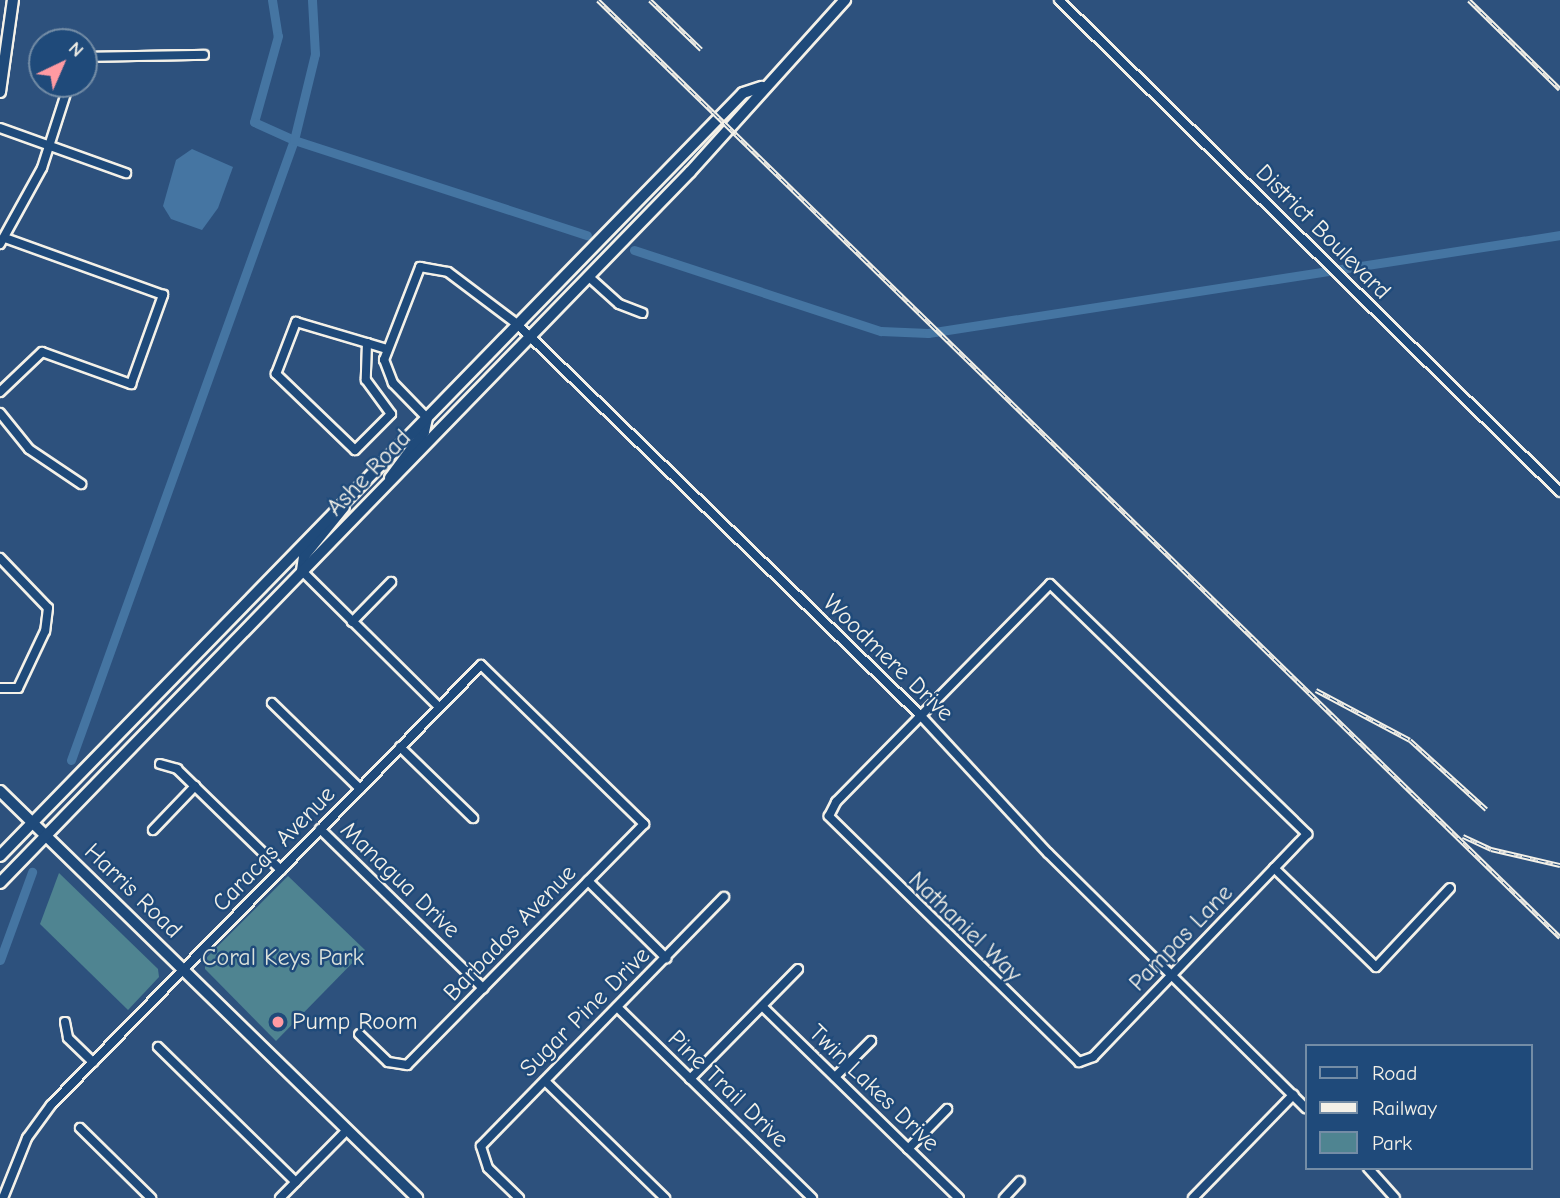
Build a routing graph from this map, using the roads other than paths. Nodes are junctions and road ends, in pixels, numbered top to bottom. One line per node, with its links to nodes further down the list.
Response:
1 (13, 0): 7 (street)
2 (845, 0): 6 (street, Ashe Road)
3 (1059, 0): 24 (street, District Boulevard)
4 (204, 55): 5 (street)
5 (98, 57)
6 (762, 87): 13 (street, Ashe Road); 15 (street, Ashe Road)
7 (0, 92)
8 (65, 98): 10 (street)
9 (0, 128): 10 (street)
10 (51, 146): 11 (street); 12 (street)
11 (126, 173)
12 (2, 241): 19 (street)
13 (589, 276): 14 (street); 16 (street, Ashe Road)
14 (642, 313)
15 (517, 324): 16 (street, Woodmere Drive); 18 (street, Woodmere Drive); 21 (street, Ashe Road)
16 (531, 337): 23 (street, Ashe Road); 33 (street, Woodmere Drive)
17 (367, 343): 17 (street); 18 (street)
18 (387, 349): 21 (street)
19 (0, 392)
20 (0, 413): 22 (street)
21 (427, 418): 23 (street); 25 (street, Ashe Road)
22 (81, 484)
23 (387, 485): 27 (street, Ashe Road)
24 (1560, 492)
25 (349, 497): 27 (street); 40 (street, Ashe Road)
26 (0, 558): 30 (street)
27 (302, 571): 29 (street); 44 (street, Ashe Road)
28 (391, 582): 29 (street)
29 (352, 622): 32 (street)
30 (0, 688)
31 (272, 703): 37 (street)
32 (439, 707): 34 (street, Caracas Avenue); 41 (street, Caracas Avenue)
33 (920, 715): 46 (street, Pampas Lane); 55 (street, Woodmere Drive); 64 (street, Nathaniel Way)
34 (400, 747): 37 (street, Caracas Avenue); 39 (street)
35 (160, 764): 36 (street)
36 (195, 786): 43 (street); 47 (street)
37 (360, 789): 42 (street, Caracas Avenue)
38 (0, 791): 40 (street, Harris Road)
39 (473, 818)
40 (33, 823): 44 (street, Harris Road); 45 (street, Ashe Road)
41 (644, 824): 48 (street, Barbados Avenue)
42 (320, 829): 47 (street, Caracas Avenue); 56 (street, Managua Drive)
43 (153, 830)
44 (46, 836): 49 (street, Ashe Road); 54 (street, Harris Road)
45 (0, 856)
46 (1274, 869): 50 (street); 55 (street, Pampas Lane)
47 (281, 870): 54 (street, Caracas Avenue)
48 (588, 881): 52 (street); 56 (street, Barbados Avenue)
49 (0, 883)
50 (1450, 888)
51 (724, 897): 52 (street, Sugar Pine Drive)
52 (666, 958): 58 (street, Sugar Pine Drive)
53 (798, 969): 57 (street)
54 (183, 970): 63 (street, Caracas Avenue); 72 (street, Harris Road)
55 (1172, 976): 64 (street, Pampas Lane); 68 (street, Woodmere Drive)
56 (483, 988): 60 (street, Barbados Avenue)
57 (762, 1006): 65 (street, Twin Lakes Drive); 66 (street)
58 (617, 1007): 66 (street, Pine Trail Drive); 67 (street, Sugar Pine Drive)
59 (65, 1022): 63 (street)
60 (359, 1034)
61 (871, 1041): 65 (street)
62 (158, 1047): 76 (street)
63 (93, 1062): 77 (street, Caracas Avenue)
64 (1079, 1062)
65 (835, 1077): 73 (street, Twin Lakes Drive)
66 (690, 1079): 83 (street, Pine Trail Drive)
67 (545, 1081): 81 (street, Sugar Pine Drive); 82 (street)
68 (1293, 1095): 69 (street, Woodmere Drive); 86 (street)
69 (1304, 1106)
70 (947, 1110): 73 (street)
71 (79, 1128): 78 (street)
72 (347, 1130): 76 (street); 80 (street, Harris Road)
73 (908, 1149): 84 (street, Twin Lakes Drive)
74 (1369, 1170): 87 (street)
75 (1020, 1181): 85 (street)
76 (296, 1182): 79 (street)
77 (3, 1198)
78 (151, 1198)
79 (280, 1198)
80 (417, 1198)
81 (519, 1198)
82 (665, 1198)
83 (812, 1198)
84 (959, 1198)
85 (1004, 1198)
86 (1193, 1198)
87 (1395, 1198)

